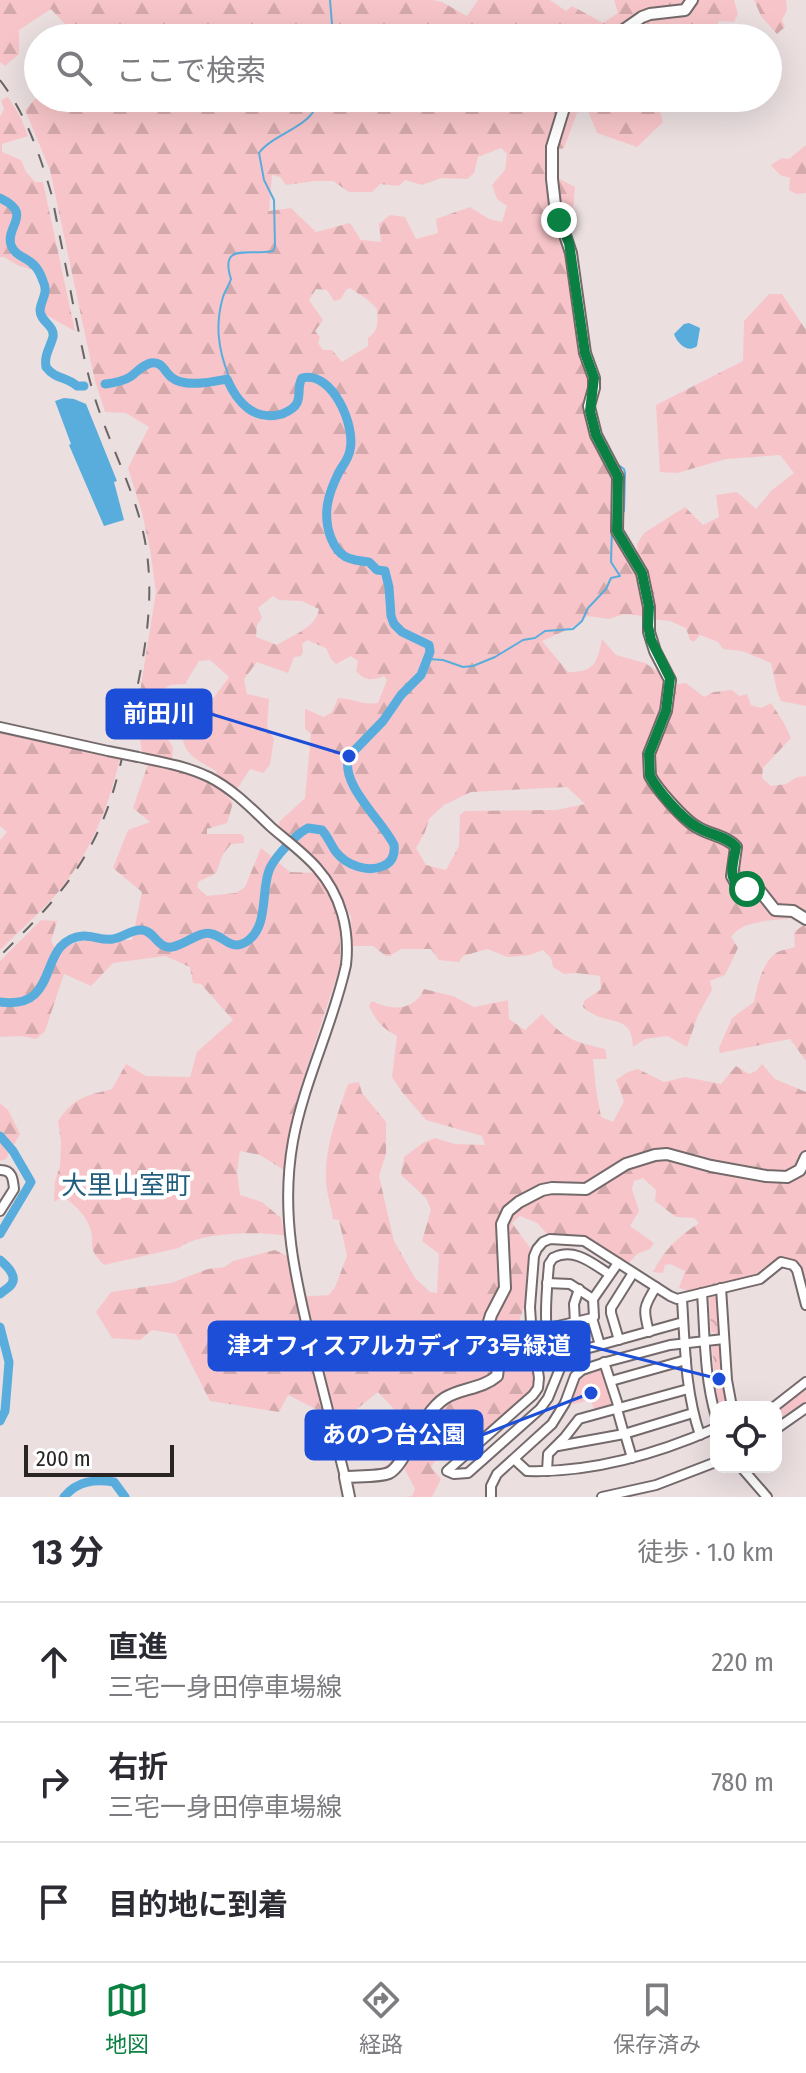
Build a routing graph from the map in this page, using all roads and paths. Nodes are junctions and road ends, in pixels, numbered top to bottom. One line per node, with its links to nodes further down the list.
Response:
1 (692, 0): 2 (main road)
2 (632, 24)
3 (563, 112): 5 (main road)
4 (0, 727): 58 (street, bridge)
5 (806, 919)
6 (806, 1157): 58 (main road)
7 (0, 1170): 8 (street)
8 (0, 1211)
9 (540, 1244): 10 (street); 11 (street); 26 (street)
10 (553, 1258): 13 (street); 14 (street)
11 (618, 1263): 12 (street); 13 (street)
12 (633, 1273): 15 (street); 29 (street)
13 (609, 1274): 19 (street)
14 (547, 1283): 17 (street); 25 (street)
15 (656, 1287): 20 (street); 27 (street)
16 (721, 1288): 18 (street); 21 (street); 28 (street)
17 (579, 1289): 19 (street); 24 (street)
18 (702, 1293): 20 (street); 30 (street)
19 (593, 1299): 22 (street)
20 (682, 1299): 23 (street)
21 (806, 1305)
22 (592, 1318): 24 (street); 32 (street)
23 (683, 1322): 27 (street); 31 (street)
24 (575, 1323): 25 (street)
25 (548, 1330): 26 (street); 35 (street)
26 (532, 1332): 38 (street)
27 (649, 1332): 29 (street)
28 (724, 1339): 30 (street); 43 (street)
29 (619, 1340): 32 (street)
30 (705, 1340): 31 (street); 42 (street)
31 (685, 1342): 33 (street); 34 (street)
32 (600, 1345): 34 (street); 35 (street)
33 (686, 1360): 36 (street); 40 (street)
34 (605, 1362): 36 (street); 41 (street)
35 (561, 1366): 39 (street)
36 (611, 1381): 45 (street)
37 (806, 1382): 44 (street)
38 (540, 1383): 39 (street); 39 (street)
39 (553, 1386): 41 (street)
40 (688, 1389): 45 (street); 47 (street)
41 (570, 1390): 54 (street)
42 (712, 1401)
43 (731, 1401)
44 (782, 1401)
45 (618, 1408): 50 (street); 52 (street)
46 (806, 1408): 48 (street)
47 (693, 1413): 50 (street); 51 (street)
48 (782, 1425)
49 (710, 1431): 51 (street)
50 (624, 1434): 52 (street); 53 (street)
51 (700, 1435): 53 (street)
52 (557, 1446): 56 (street)
53 (632, 1458): 56 (street)
54 (514, 1459): 56 (street); 60 (street)
55 (710, 1464): 61 (street)
56 (547, 1471)
57 (746, 1473): 62 (street)
58 (345, 1477): 59 (main road)
59 (349, 1497)
60 (491, 1497)
61 (602, 1497)
62 (767, 1497)

